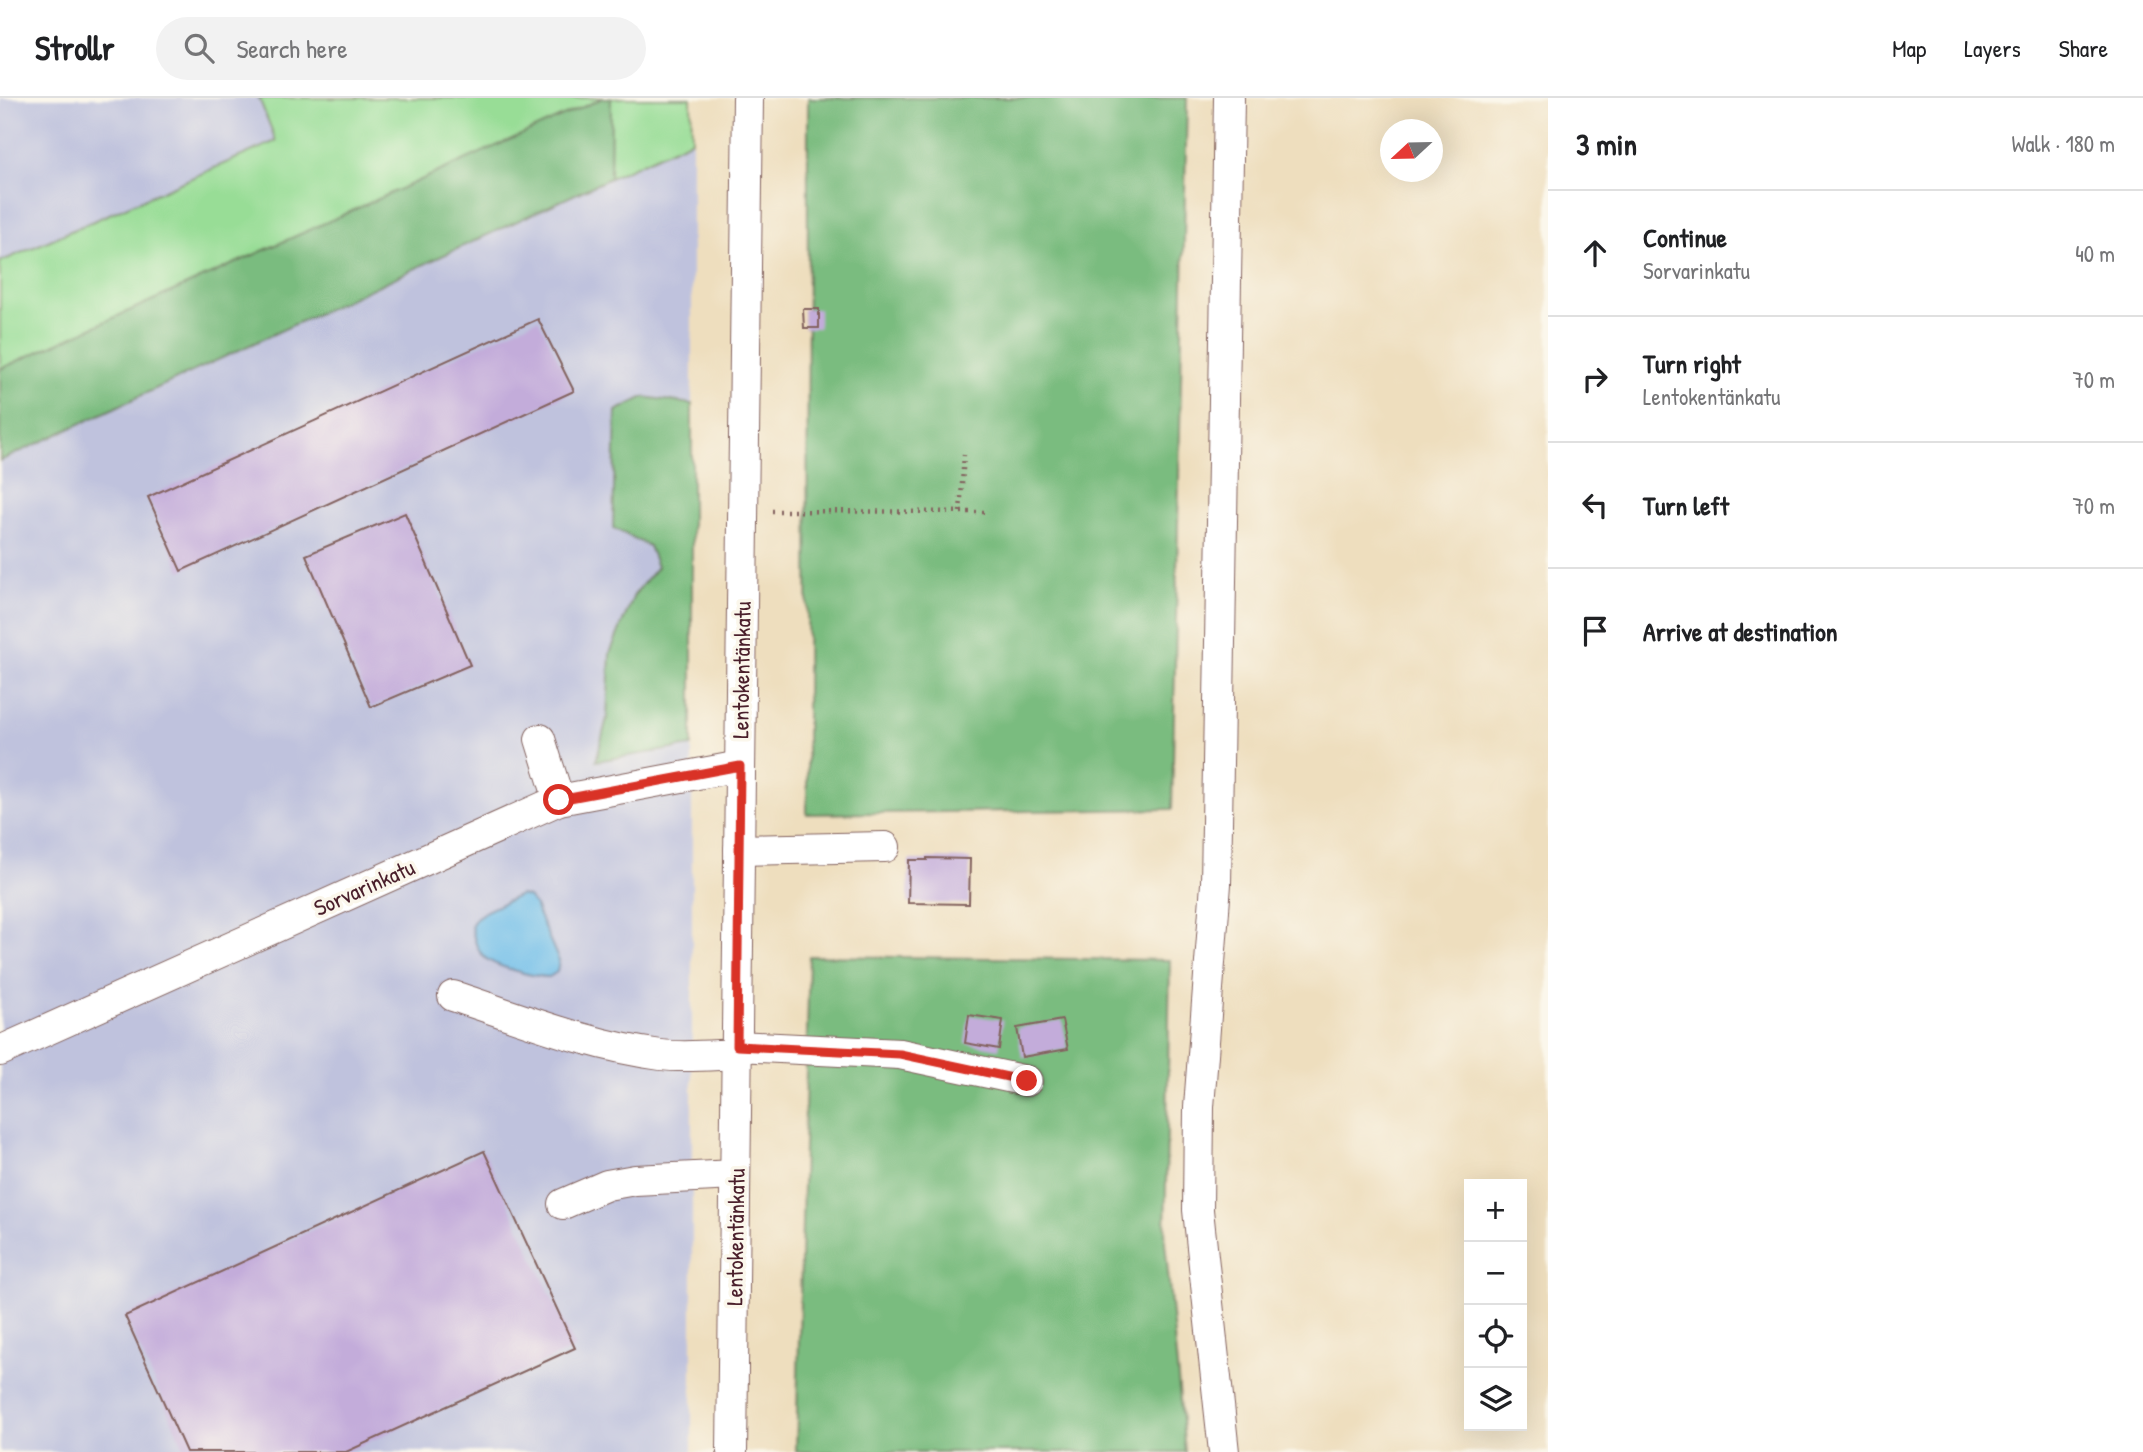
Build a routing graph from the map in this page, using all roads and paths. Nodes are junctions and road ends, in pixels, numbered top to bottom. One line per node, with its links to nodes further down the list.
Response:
1 (748, 98): 4 (street, Lentokentänkatu)
2 (1229, 98): 19 (street)
3 (964, 455): 5 (path)
4 (743, 511): 5 (path); 8 (street, Lentokentänkatu)
5 (960, 512): 6 (path)
6 (985, 512)
7 (541, 739): 9 (street)
8 (740, 766): 9 (street, Sorvarinkatu); 11 (street, Lentokentänkatu)
9 (559, 800): 14 (street, Sorvarinkatu)
10 (885, 847): 11 (street)
11 (739, 850): 13 (street, Lentokentänkatu)
12 (453, 996): 13 (street)
13 (737, 1050): 15 (street); 16 (street, Lentokentänkatu)
14 (0, 1051)
15 (1027, 1081)
16 (735, 1175): 17 (street); 18 (street, Lentokentänkatu)
17 (563, 1204)
18 (732, 1452)
19 (1224, 1452)

